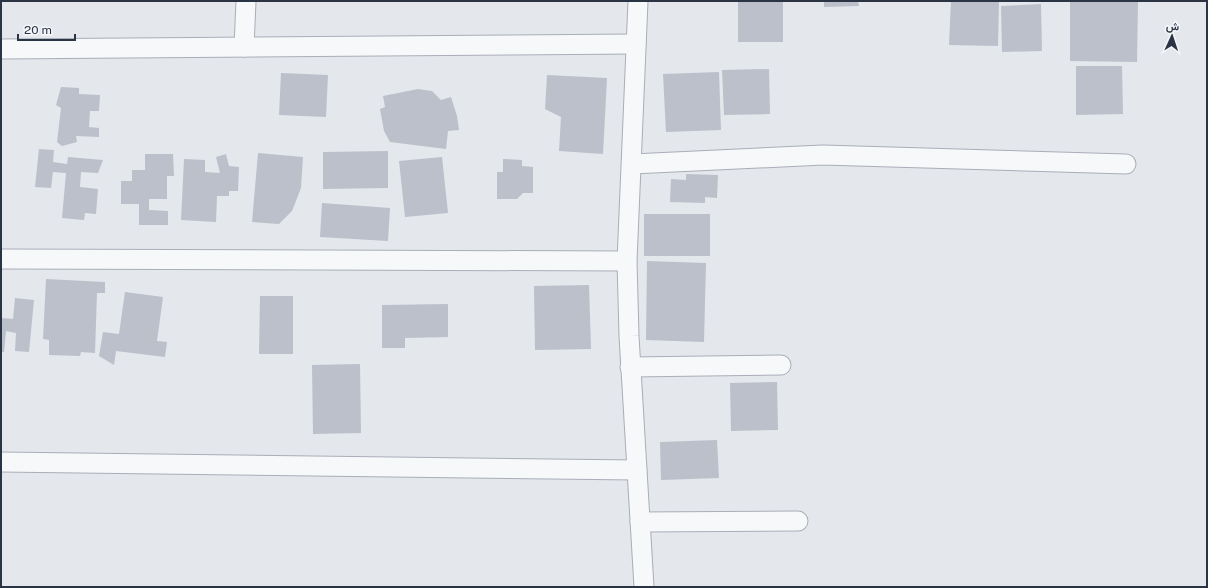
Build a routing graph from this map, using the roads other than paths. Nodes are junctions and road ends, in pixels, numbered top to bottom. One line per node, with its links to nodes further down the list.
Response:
1 (246, 1): 4 (street)
2 (638, 1): 3 (street)
3 (636, 44): 4 (street); 6 (street)
4 (244, 47): 5 (street)
5 (1, 49)
6 (632, 164): 7 (street); 9 (street)
7 (1126, 164)
8 (1, 259): 9 (street)
9 (627, 261): 11 (street)
10 (781, 366): 11 (street)
11 (630, 367): 13 (street)
12 (1, 462): 13 (street)
13 (637, 470): 15 (street)
14 (798, 521): 15 (street)
15 (640, 522): 16 (street)
16 (644, 587)

